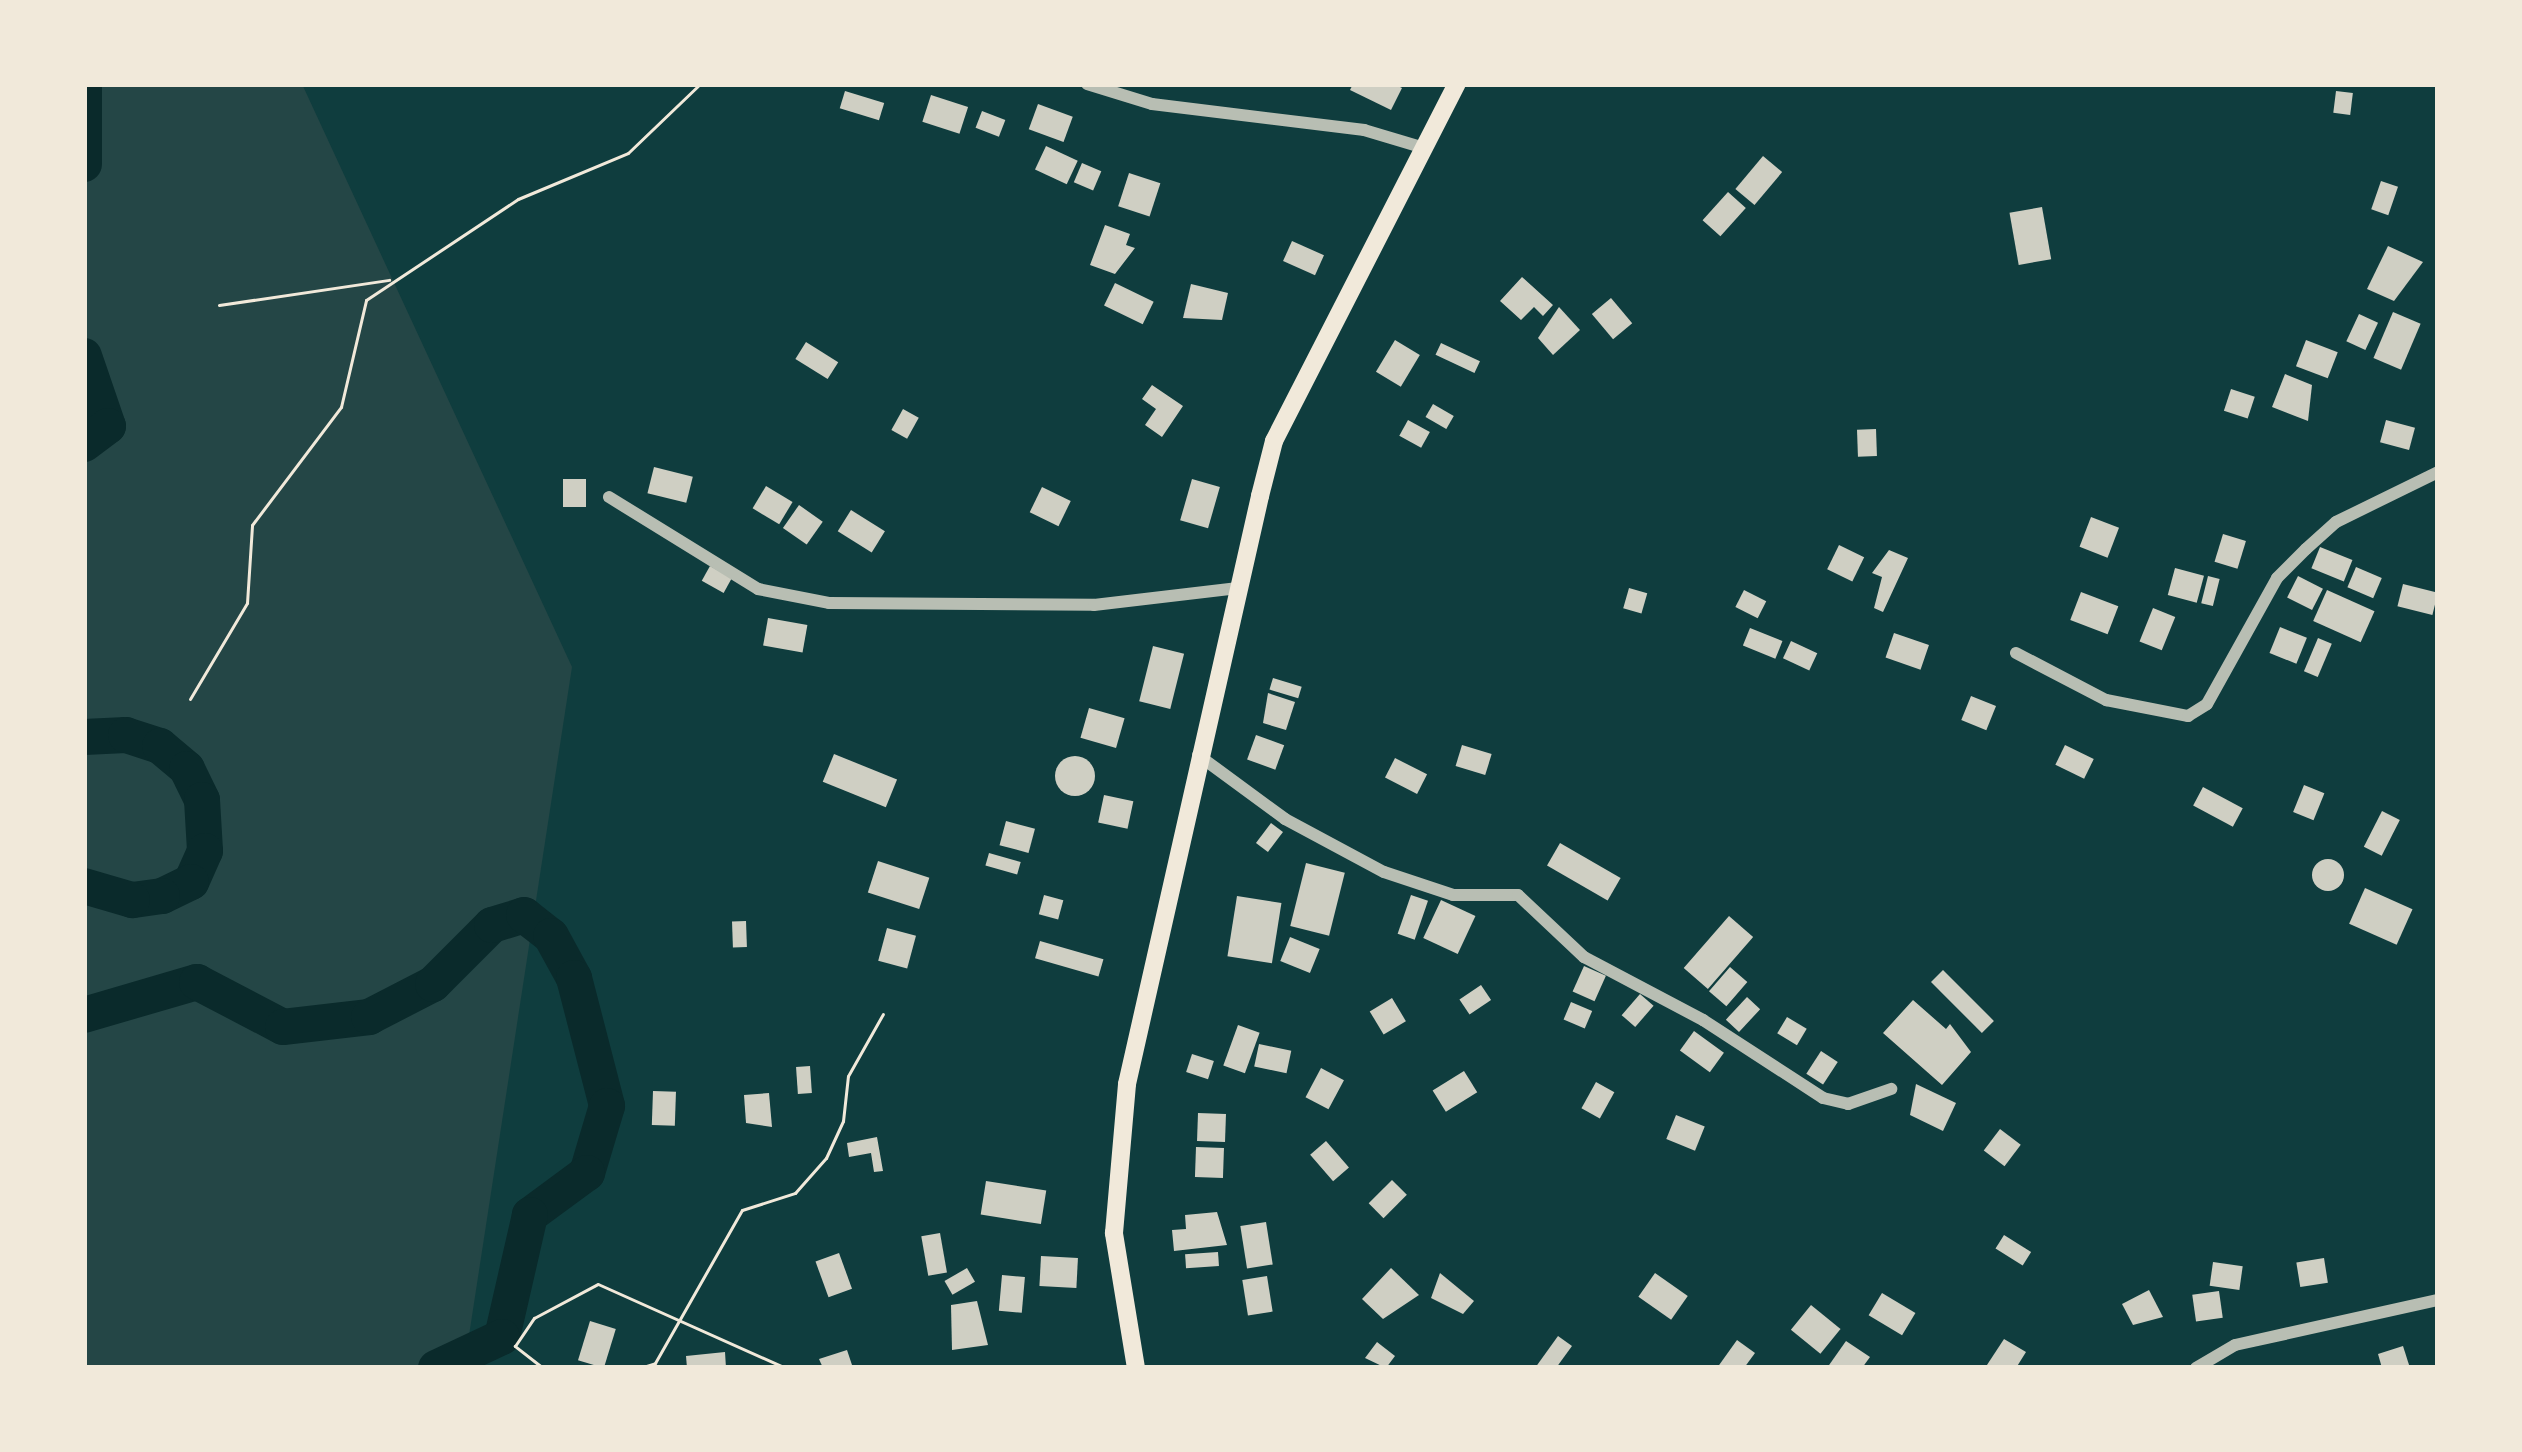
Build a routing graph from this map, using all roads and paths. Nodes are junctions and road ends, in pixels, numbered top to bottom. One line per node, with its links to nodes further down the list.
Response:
1 (700, 84): 5 (path)
2 (1087, 84): 4 (street)
3 (1456, 84): 4 (main road)
4 (1424, 148): 9 (main road)
5 (389, 280): 6 (path); 11 (path)
6 (219, 305)
7 (2438, 472): 10 (street)
8 (609, 497): 9 (street)
9 (1238, 588): 12 (main road)
10 (2016, 653)
11 (190, 699)
12 (1197, 754): 14 (street); 20 (main road)
13 (883, 1014): 16 (path)
14 (1891, 1089)
15 (2438, 1300): 21 (street)
16 (679, 1324): 17 (path); 18 (path); 19 (path)
17 (543, 1368)
18 (640, 1368)
19 (786, 1368)
20 (1136, 1368)
21 (2196, 1368)

